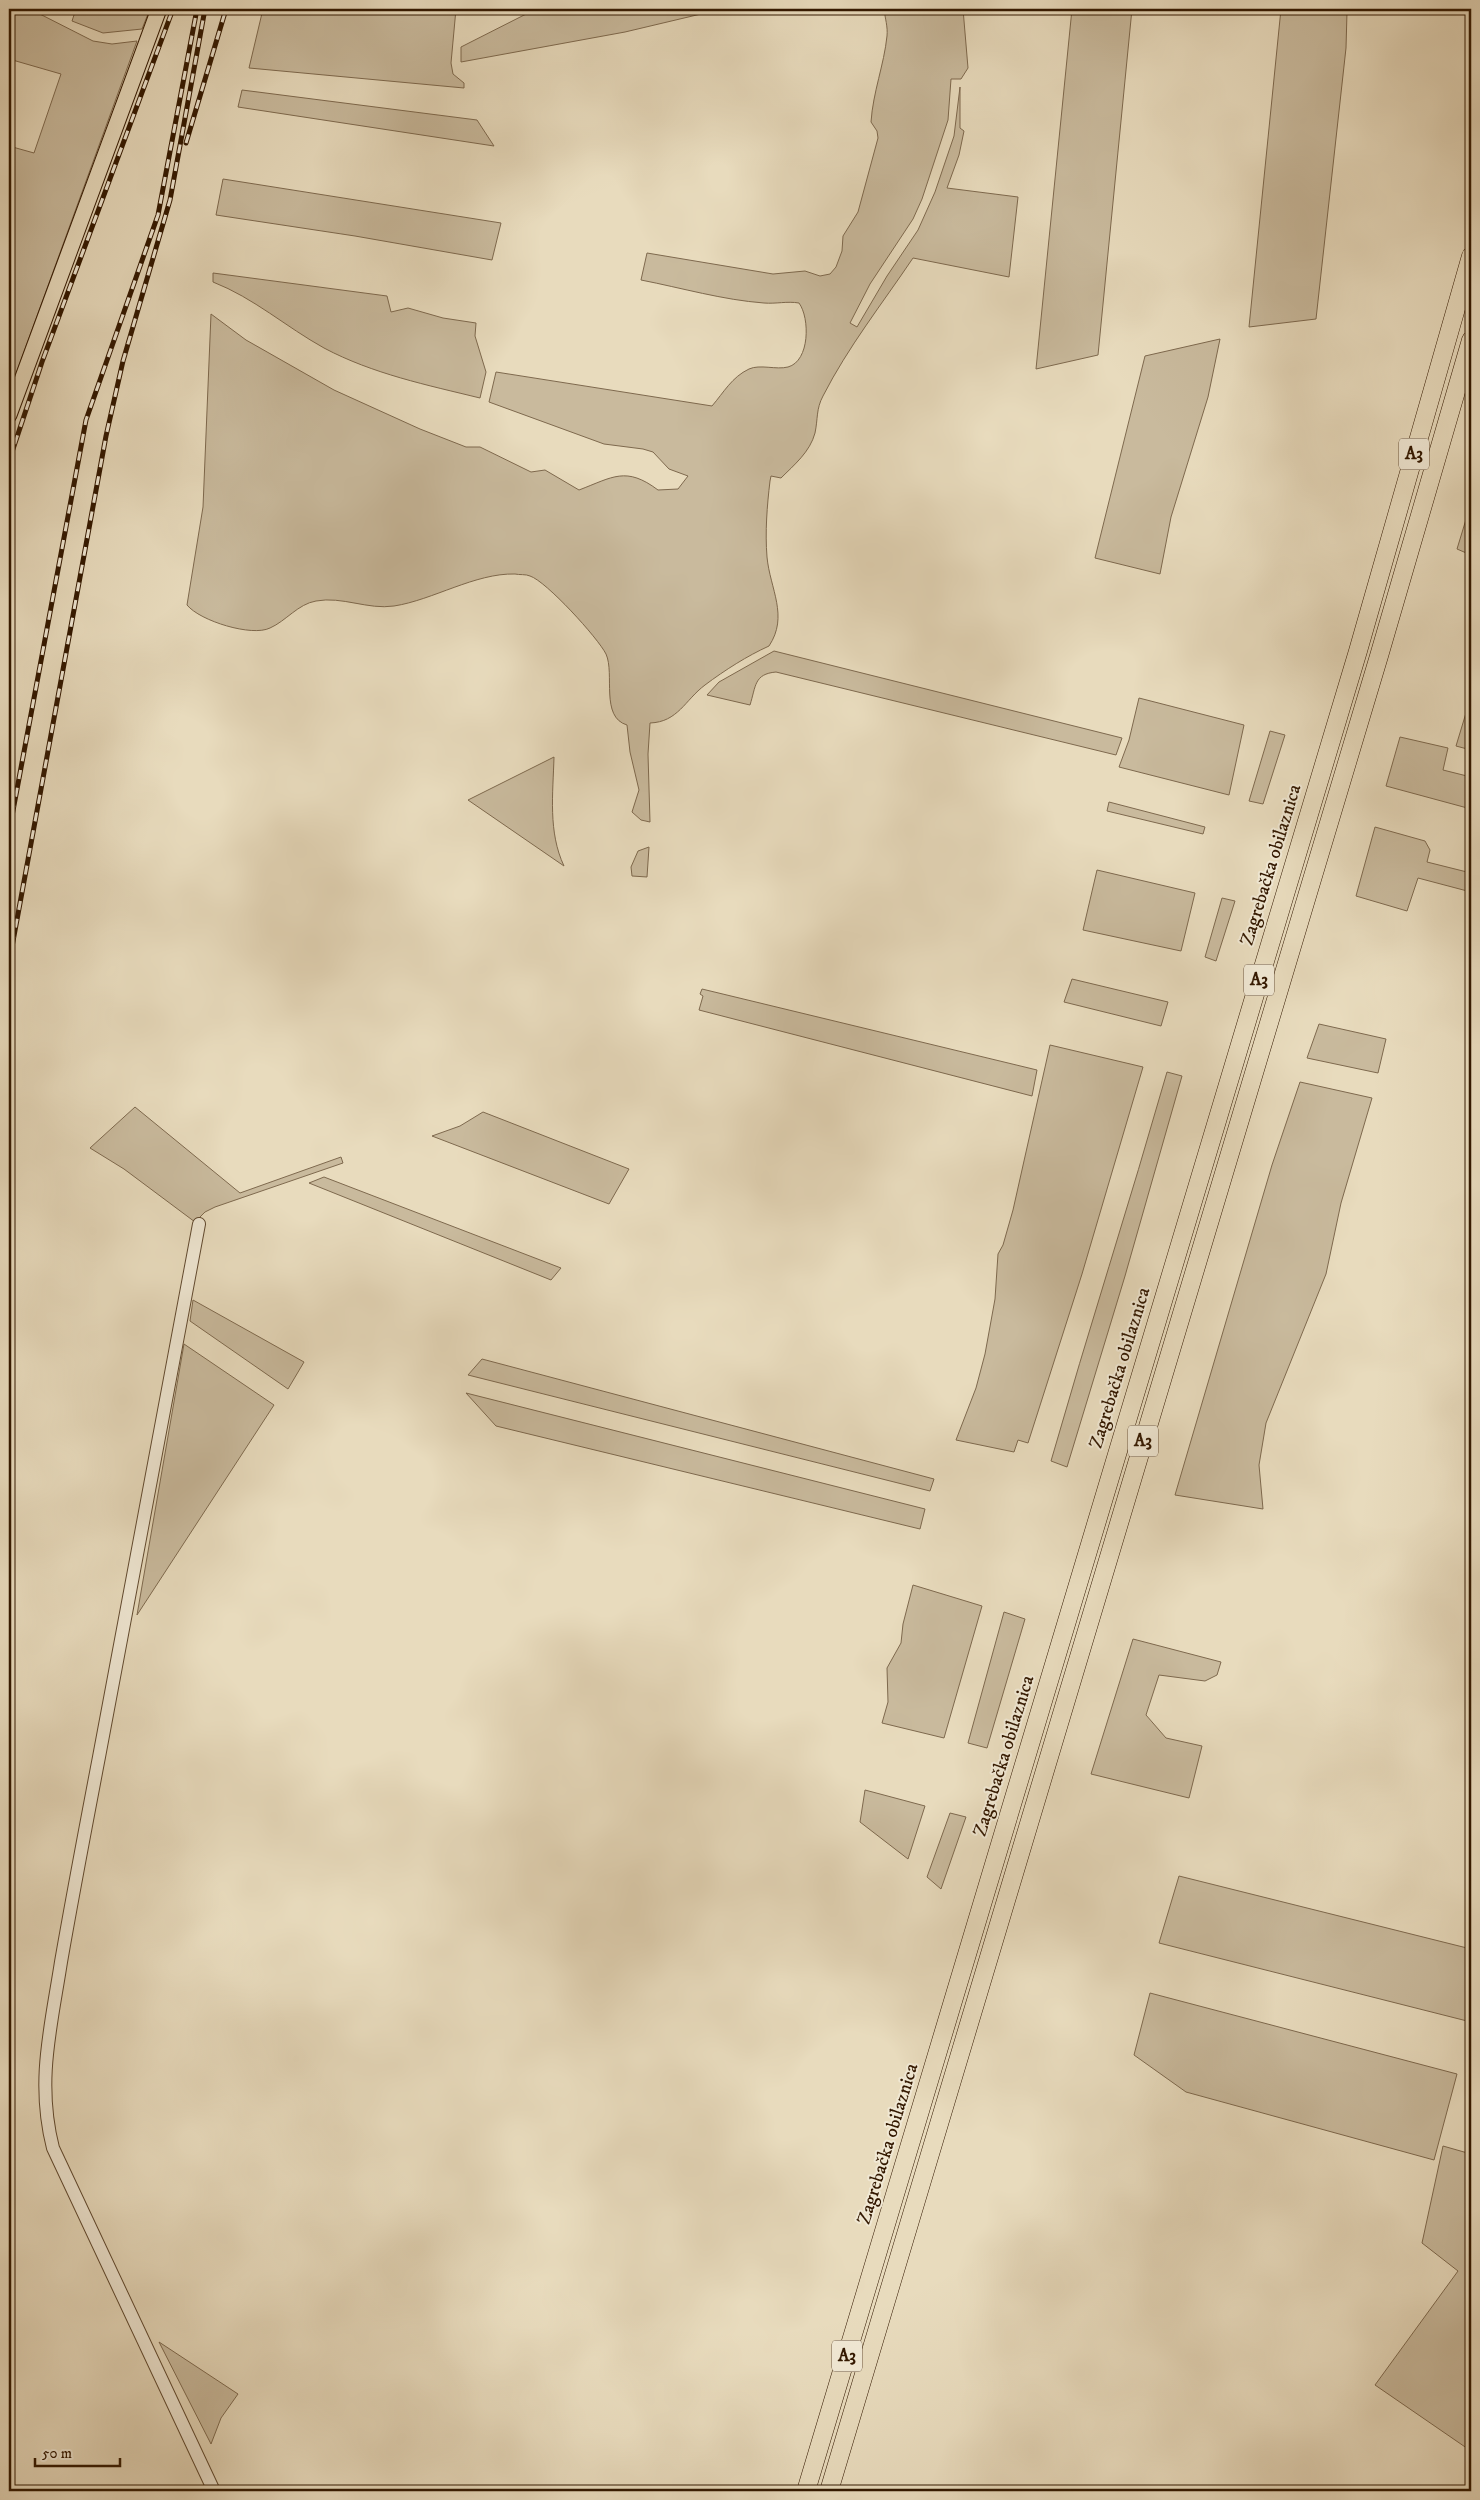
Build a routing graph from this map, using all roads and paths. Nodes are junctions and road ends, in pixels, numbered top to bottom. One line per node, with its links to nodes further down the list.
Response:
1 (158, 9): 4 (main road)
2 (1471, 256): 7 (highway, Zagrebačka obilaznica / A3)
3 (1471, 340): 8 (highway, A3)
4 (9, 415)
5 (199, 1224): 6 (street)
6 (214, 2491)
7 (806, 2491)
8 (829, 2491)

